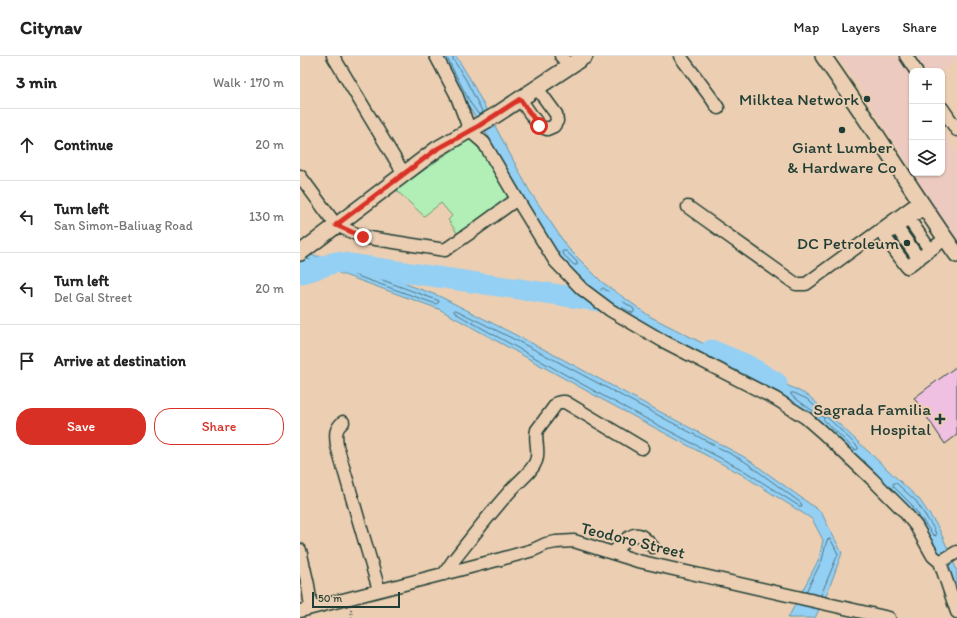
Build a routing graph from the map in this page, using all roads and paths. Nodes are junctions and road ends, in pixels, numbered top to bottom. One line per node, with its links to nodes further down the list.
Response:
1 (333, 56): 15 (street)
2 (436, 56): 13 (street)
3 (585, 56): 7 (main road)
4 (680, 56): 11 (street)
5 (823, 56): 18 (main road)
6 (906, 56): 8 (street)
7 (565, 61): 9 (main road)
8 (914, 68)
9 (537, 88): 10 (main road); 10 (street)
10 (520, 99): 13 (main road)
11 (718, 108)
12 (945, 112): 14 (street)
13 (473, 129): 15 (main road); 17 (street)
14 (957, 130)
15 (404, 174): 21 (main road)
16 (300, 176): 21 (street)
17 (516, 199): 21 (street); 32 (street)
18 (922, 204): 19 (street); 20 (street); 22 (main road)
19 (688, 207)
20 (909, 219): 23 (street); 23 (street)
21 (336, 225): 24 (main road)
22 (946, 238): 23 (street); 25 (main road)
23 (930, 250)
24 (300, 253)
25 (957, 255)
26 (343, 422): 34 (street)
27 (642, 448): 33 (street)
28 (653, 547): 31 (street)
29 (300, 550): 35 (street)
30 (957, 552): 32 (street)
31 (613, 553): 33 (street, Teodoro Street); 37 (street, Teodoro Street)
32 (940, 562): 36 (street)
33 (444, 574): 34 (street, Teodoro Street)
34 (379, 590): 35 (street, Teodoro Street)
35 (306, 609)
36 (957, 612)
37 (889, 618)

